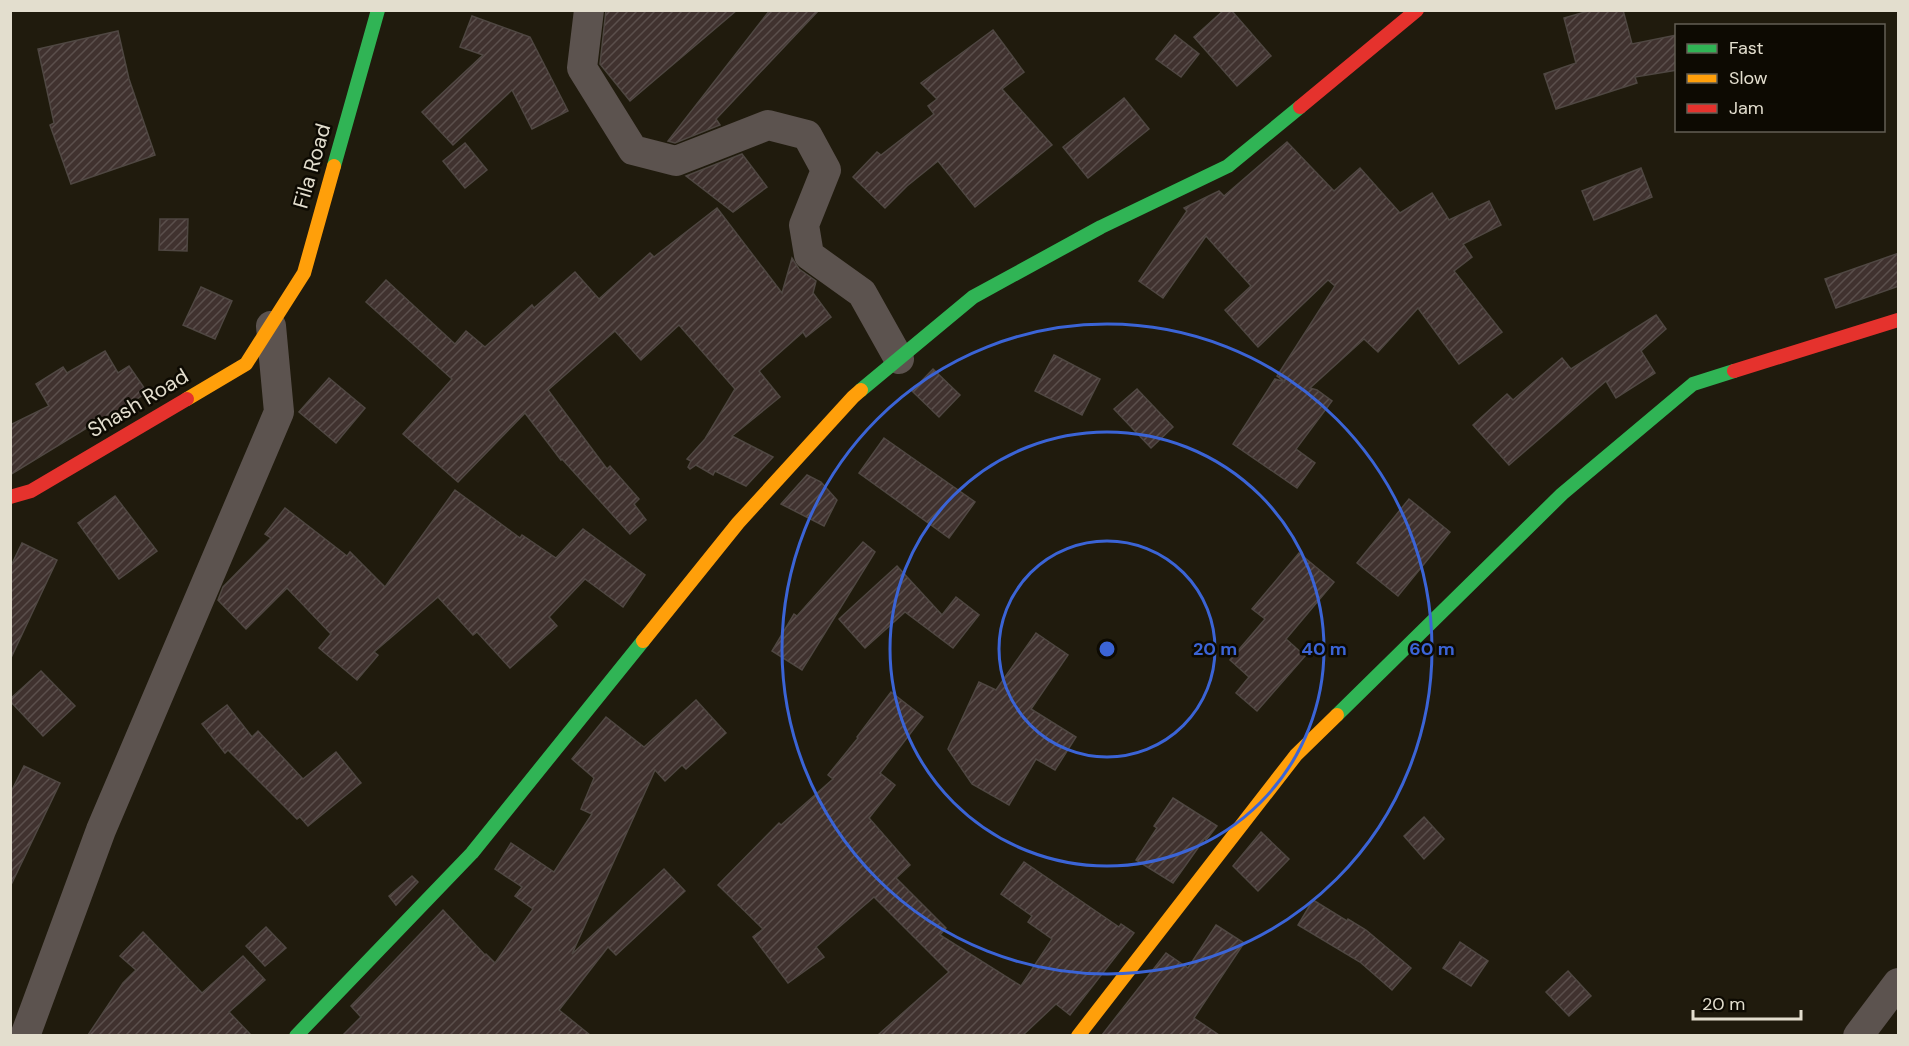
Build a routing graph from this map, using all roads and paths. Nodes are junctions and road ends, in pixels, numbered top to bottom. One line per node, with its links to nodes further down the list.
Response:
1 (378, 10): 5 (street, Fila Road)
2 (589, 10): 6 (street)
3 (1417, 10): 6 (street)
4 (1899, 320): 11 (street)
5 (271, 326): 7 (street, Shash Road); 9 (street)
6 (899, 359): 10 (street)
7 (10, 497)
8 (1899, 983): 12 (street)
9 (25, 1035)
10 (296, 1035)
11 (1078, 1035)
12 (1858, 1035)

